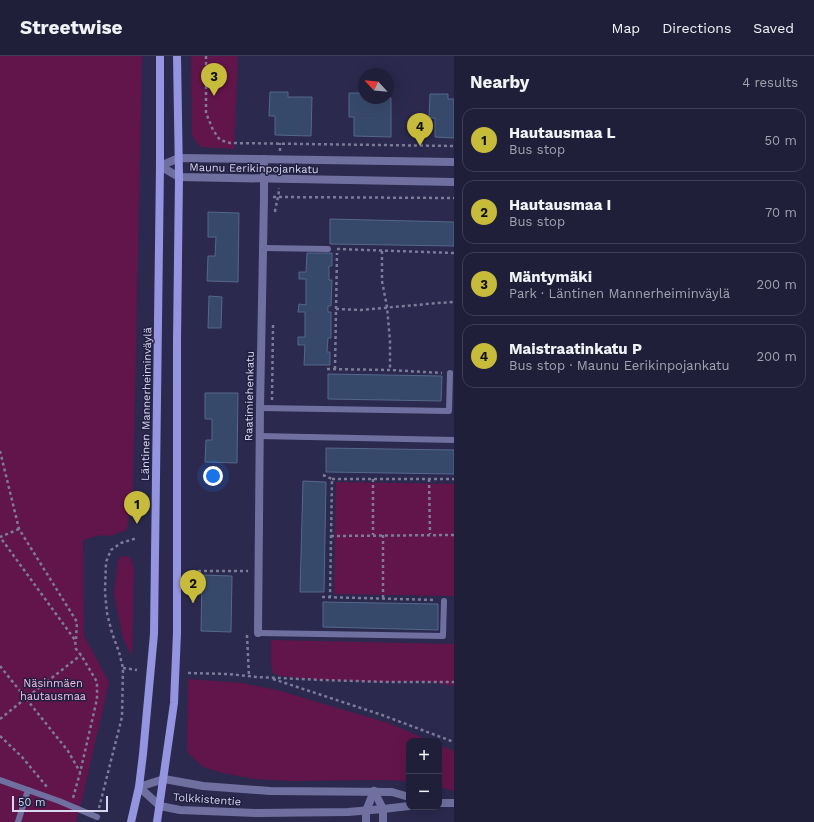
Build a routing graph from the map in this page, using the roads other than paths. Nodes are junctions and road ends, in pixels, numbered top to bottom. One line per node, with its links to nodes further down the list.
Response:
1 (160, 56): 6 (main road, Läntinen Mannerheiminväylä)
2 (177, 56): 3 (main road)
3 (179, 158): 4 (street, Maunu Eerikinpojankatu); 6 (street, Maunu Eerikinpojankatu); 7 (main road)
4 (264, 159): 5 (street, Maunu Eerikinpojankatu); 8 (street, Raatimiehenkatu)
5 (454, 162)
6 (160, 166): 7 (street, Maunu Eerikinpojankatu); 20 (main road, Läntinen Mannerheiminväylä)
7 (179, 177): 8 (street, Maunu Eerikinpojankatu); 18 (main road)
8 (264, 179): 9 (street, Maunu Eerikinpojankatu); 10 (street, Raatimiehenkatu)
9 (454, 182)
10 (263, 248): 11 (lane); 13 (street, Raatimiehenkatu)
11 (328, 249)
12 (450, 373): 13 (lane)
13 (260, 408): 14 (street, Raatimiehenkatu)
14 (259, 436): 15 (lane); 17 (street, Raatimiehenkatu)
15 (454, 440)
16 (444, 601): 17 (lane)
17 (258, 633)
18 (164, 779): 20 (street, Tolkkistentie); 22 (street, Tolkkistentie); 26 (main road)
19 (0, 780): 21 (lane)
20 (139, 787): 26 (street, Tolkkistentie); 32 (main road, Läntinen Mannerheiminväylä)
21 (28, 790): 30 (lane); 31 (lane)
22 (374, 791): 23 (street, Tolkkistentie); 28 (street); 29 (street)
23 (406, 796)
24 (442, 803): 25 (street)
25 (454, 803)
26 (160, 806): 29 (street, Tolkkistentie); 33 (main road)
27 (406, 806): 28 (street, Tolkkistentie)
28 (383, 809): 29 (street, Tolkkistentie); 35 (street)
29 (366, 811): 34 (street)
30 (97, 817)
31 (18, 822)
32 (131, 822)
33 (157, 822)
34 (366, 822)
35 (383, 822)

